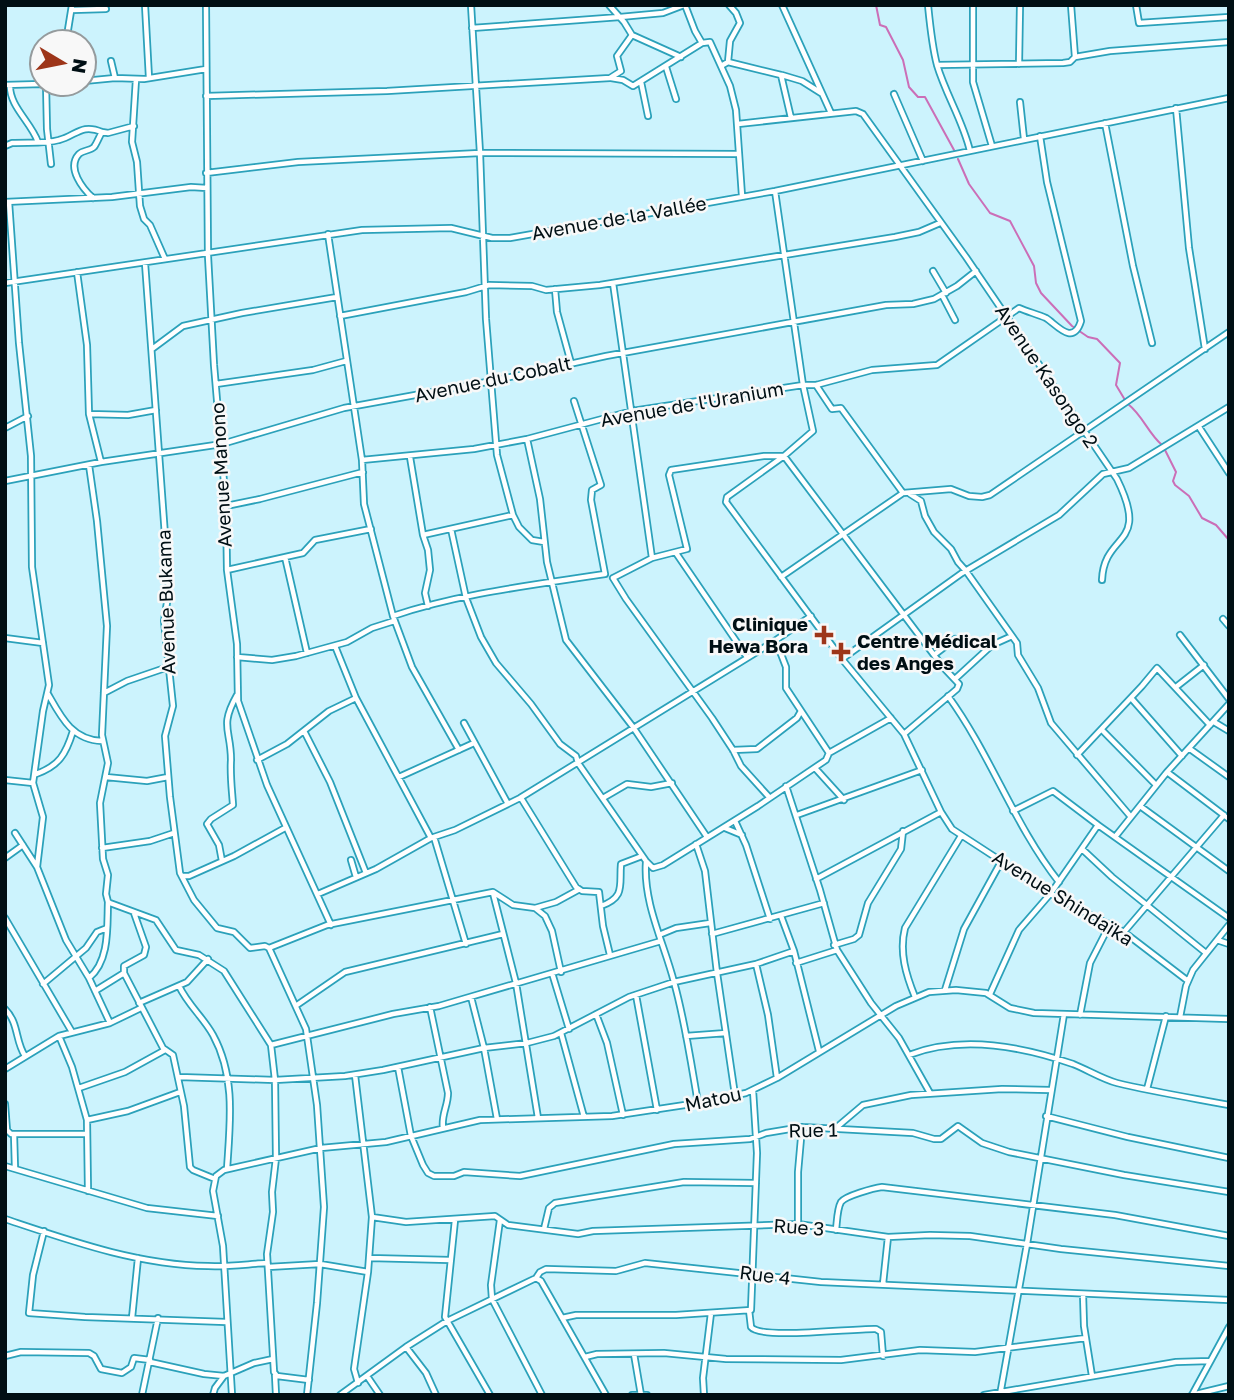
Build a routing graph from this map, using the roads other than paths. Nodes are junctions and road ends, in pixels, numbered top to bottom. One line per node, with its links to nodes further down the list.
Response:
1 (145, 5): 34 (street)
2 (205, 5): 31 (street, Avenue Manono)
3 (471, 5): 18 (street)
4 (609, 5): 15 (street)
5 (685, 5): 15 (street); 21 (street)
6 (729, 5): 25 (street)
7 (782, 5): 42 (street)
8 (928, 5): 27 (street)
9 (973, 5): 28 (street)
10 (1020, 5): 26 (street)
11 (1071, 5): 23 (street)
12 (1136, 5): 16 (street)
13 (72, 8): 14 (street); 17 (street)
14 (106, 9)
15 (620, 17): 18 (street); 19 (street)
16 (1229, 17)
17 (68, 28)
18 (472, 28): 41 (street)
19 (632, 35): 22 (street); 35 (street)
20 (1229, 42): 23 (street)
21 (702, 43): 22 (street); 29 (street)
22 (681, 57): 30 (street)
23 (1075, 57): 26 (street)
24 (111, 61): 33 (street)
25 (728, 62): 29 (street); 32 (street)
26 (1019, 64): 28 (street)
27 (937, 65): 28 (street); 63 (street)
28 (972, 65): 62 (street)
29 (721, 66): 54 (street)
30 (666, 67): 38 (street); 47 (street)
31 (206, 69): 34 (street); 44 (street, Avenue Manono)
32 (781, 75): 42 (street); 52 (street)
33 (115, 78): 36 (street); 37 (street)
34 (149, 78): 36 (street)
35 (610, 78): 38 (street); 41 (street)
36 (136, 79): 55 (street)
37 (98, 80)
38 (640, 82): 51 (street)
39 (28, 84): 40 (street)
40 (8, 85): 60 (street)
41 (475, 86): 44 (street); 64 (street)
42 (822, 93): 50 (street)
43 (894, 94): 66 (street)
44 (206, 96): 69 (street, Avenue Manono)
45 (45, 98): 59 (street)
46 (1229, 98): 49 (street, Avenue de la Vallée)
47 (676, 99)
48 (1020, 102): 58 (street)
49 (1176, 108): 53 (street, Avenue de la Vallée); 101 (street)
50 (831, 113): 52 (street, Avenue Kasongo 2); 68 (street, Avenue Kasongo 2)
51 (648, 116)
52 (791, 118): 54 (street, Avenue Kasongo 2)
53 (1105, 123): 57 (street, Avenue de la Vallée); 99 (street)
54 (738, 124): 65 (street)
55 (134, 126): 56 (street); 72 (street)
56 (102, 132): 59 (street); 74 (street)
57 (1040, 136): 58 (street, Avenue de la Vallée); 94 (street)
58 (1024, 139): 62 (street, Avenue de la Vallée)
59 (49, 141): 60 (street); 67 (street)
60 (38, 142): 61 (street)
61 (5, 146)
62 (992, 146): 63 (street, Avenue de la Vallée)
63 (970, 151): 66 (street, Avenue de la Vallée)
64 (480, 152): 65 (street); 69 (street); 78 (street)
65 (739, 154): 73 (street)
66 (923, 161): 68 (street, Avenue de la Vallée)
67 (51, 164)
68 (902, 166): 71 (street, Avenue de la Vallée); 76 (street, Avenue Kasongo 2)
69 (206, 173): 70 (street, Avenue Manono)
70 (207, 188): 72 (street); 79 (street, Avenue Manono)
71 (775, 191): 73 (street, Avenue de la Vallée); 80 (street)
72 (139, 194): 74 (street); 81 (street)
73 (742, 196): 78 (street, Avenue de la Vallée)
74 (94, 198): 75 (street)
75 (7, 202): 86 (street)
76 (940, 223): 80 (street); 84 (street, Avenue Kasongo 2)
77 (328, 234): 78 (street, Avenue de la Vallée); 79 (street, Avenue de la Vallée); 92 (street)
78 (484, 236): 89 (street)
79 (208, 251): 81 (street, Avenue de la Vallée); 95 (street, Avenue Manono)
80 (784, 256): 88 (street); 97 (street)
81 (165, 259): 82 (street, Avenue de la Vallée)
82 (145, 263): 85 (street, Avenue de la Vallée); 100 (street, Avenue Bukama)
83 (933, 271): 91 (street)
84 (976, 271): 91 (street, Avenue du Cobalt); 94 (street, Avenue Kasongo 2)
85 (76, 272): 86 (street, Avenue de la Vallée); 114 (street)
86 (15, 282): 87 (street, Avenue de la Vallée); 115 (street)
87 (5, 283)
88 (613, 283): 90 (street); 102 (street)
89 (486, 286): 90 (street); 93 (street); 105 (street)
90 (555, 289): 104 (street)
91 (944, 294): 96 (street); 97 (street, Avenue du Cobalt)
92 (337, 297): 93 (street); 95 (street)
93 (340, 316): 103 (street)
94 (1007, 316): 108 (street, Avenue de l'Uranium); 119 (street, Avenue Kasongo 2)
95 (211, 320): 100 (street); 106 (street, Avenue Manono)
96 (956, 320)
97 (794, 322): 102 (street, Avenue du Cobalt); 107 (street)
98 (1229, 332): 101 (street)
99 (1152, 343)
100 (152, 349): 112 (street, Avenue Bukama)
101 (1205, 349): 119 (street)
102 (625, 352): 104 (street, Avenue du Cobalt); 113 (street)
103 (346, 361): 106 (street); 110 (street)
104 (571, 363): 105 (street, Avenue du Cobalt)
105 (492, 381): 110 (street, Avenue du Cobalt); 122 (street)
106 (216, 384): 121 (street, Avenue Manono)
107 (803, 386): 108 (street, Avenue de l'Uranium); 113 (street, Avenue de l'Uranium); 124 (street)
108 (816, 386): 134 (street)
109 (574, 401): 116 (street)
110 (354, 407): 121 (street, Avenue du Cobalt); 126 (street)
111 (1229, 407): 117 (street)
112 (156, 410): 114 (street); 123 (street, Avenue Bukama)
113 (632, 411): 116 (street, Avenue de l'Uranium); 145 (street)
114 (89, 414): 127 (street)
115 (27, 416): 118 (street); 132 (street)
116 (580, 424): 120 (street, Avenue de l'Uranium); 148 (street)
117 (1199, 427): 130 (street); 131 (street)
118 (5, 428)
119 (1083, 429): 130 (street, Avenue Kasongo 2); 135 (street)
120 (527, 439): 122 (street, Avenue de l'Uranium); 142 (street)
121 (222, 444): 123 (street, Avenue du Cobalt); 136 (street, Avenue Manono)
122 (496, 445): 125 (street, Avenue de l'Uranium); 137 (street)
123 (158, 453): 127 (street, Avenue du Cobalt); 173 (street, Avenue Bukama)
124 (784, 456): 141 (street); 143 (street); 149 (street, Avenue Shindaïka)
125 (410, 457): 126 (street, Avenue de l'Uranium); 140 (street)
126 (362, 460): 129 (street)
127 (101, 462): 128 (street, Avenue du Cobalt)
128 (89, 465): 132 (street, Avenue du Cobalt); 178 (street)
129 (363, 472): 136 (street); 138 (street)
130 (1113, 472): 147 (street); 151 (street, Avenue Kasongo 2)
131 (1229, 473)
132 (31, 475): 133 (street, Avenue du Cobalt); 165 (street)
133 (5, 481)
134 (903, 493): 135 (street); 141 (street)
135 (910, 494): 147 (street)
136 (226, 506): 146 (street, Avenue Manono)
137 (513, 515): 139 (street); 142 (street)
138 (371, 529): 144 (street); 157 (street)
139 (451, 529): 140 (street); 153 (street)
140 (424, 535): 154 (street)
141 (842, 535): 149 (street); 155 (street)
142 (544, 542): 152 (street)
143 (676, 553): 145 (street); 170 (street)
144 (285, 557): 146 (street); 167 (street)
145 (653, 558): 150 (street)
146 (227, 570): 169 (street, Avenue Manono)
147 (966, 571): 155 (street); 161 (street)
148 (605, 574): 150 (street); 152 (street)
149 (781, 577): 156 (street, Avenue Shindaïka)
150 (613, 578): 176 (street)
151 (1101, 580)
152 (551, 581): 153 (street); 188 (street)
153 (466, 598): 154 (street); 203 (street)
154 (428, 606): 157 (street)
155 (904, 615): 168 (street); 171 (street)
156 (811, 616): 164 (street); 171 (street, Avenue Shindaïka)
157 (393, 619): 166 (street); 197 (street)
158 (1223, 619): 159 (street)
159 (1229, 625)
160 (1180, 635): 172 (street)
161 (1012, 636): 174 (street); 200 (street)
162 (5, 638): 165 (street)
163 (954, 639): 168 (street)
164 (773, 642): 170 (street); 184 (street)
165 (43, 643): 177 (street)
166 (335, 646): 167 (street); 181 (street)
167 (307, 653): 169 (street)
168 (934, 655): 174 (street)
169 (237, 657): 179 (street, Avenue Manono)
170 (747, 657): 176 (street)
171 (842, 659): 185 (street, Avenue Shindaïka)
172 (1204, 665): 175 (street); 183 (street)
173 (168, 667): 178 (street); 209 (street, Avenue Bukama)
174 (955, 679): 180 (street)
175 (1177, 687): 182 (street); 187 (street)
176 (692, 692): 188 (street); 198 (street)
177 (48, 693): 190 (street); 207 (street)
178 (103, 693): 194 (street)
179 (237, 695): 202 (street, Avenue Manono); 249 (street)
180 (948, 696): 193 (street); 223 (street)
181 (356, 698): 191 (street); 210 (street)
182 (1131, 698): 189 (street); 201 (street)
183 (1229, 701): 187 (street)
184 (802, 710): 198 (street); 199 (street)
185 (891, 718): 193 (street, Avenue Shindaïka); 199 (street)
186 (464, 723): 195 (street)
187 (1212, 723): 192 (street); 196 (street)
188 (633, 727): 203 (street); 214 (street)
189 (1102, 730): 200 (street); 215 (street)
190 (73, 731): 194 (street); 207 (street)
191 (304, 731): 202 (street); 252 (street)
192 (1229, 731)
193 (904, 734): 205 (street, Avenue Shindaïka)
194 (102, 741): 208 (street)
195 (474, 743): 197 (street); 221 (street)
196 (1190, 748): 201 (street); 211 (street)
197 (459, 750): 210 (street)
198 (733, 750): 217 (street)
199 (829, 753): 204 (street)
200 (1077, 755): 226 (street)
201 (1182, 756): 206 (street)
202 (257, 760): 230 (street, Avenue Manono)
203 (578, 763): 218 (street); 219 (street)
204 (815, 768): 216 (street); 220 (street)
205 (922, 770): 220 (street); 224 (street, Avenue Shindaïka)
206 (1167, 772): 215 (street); 227 (street)
207 (35, 775): 213 (street)
208 (106, 777): 209 (street); 243 (street)
209 (168, 777): 234 (street, Avenue Bukama)
210 (400, 777): 239 (street)
211 (1229, 777)
212 (5, 780): 213 (street)
213 (33, 783): 250 (street)
214 (672, 783): 219 (street); 238 (street)
215 (1156, 785): 222 (street)
216 (786, 786): 217 (street); 225 (street)
217 (769, 797): 228 (street)
218 (520, 798): 221 (street); 258 (street)
219 (603, 798): 246 (street)
220 (844, 800): 225 (street)
221 (508, 804): 239 (street)
222 (1140, 806): 226 (street); 242 (street)
223 (1013, 811): 229 (street); 257 (street)
224 (941, 812): 232 (street); 236 (street, Avenue Shindaïka)
225 (797, 815): 256 (street)
226 (1131, 817): 237 (street)
227 (1226, 817): 242 (street)
228 (735, 821): 231 (street); 235 (street)
229 (1098, 825): 237 (street); 244 (street)
230 (285, 828): 249 (street); 261 (street, Avenue Manono)
231 (724, 828): 235 (street); 238 (street)
232 (903, 831): 256 (street); 286 (street)
233 (15, 833): 241 (street)
234 (174, 833): 243 (street); 253 (street, Avenue Bukama)
235 (743, 836): 272 (street)
236 (961, 836): 248 (street, Avenue Shindaïka); 310 (street)
237 (1115, 836): 255 (street)
238 (707, 837): 240 (street)
239 (432, 838): 252 (street); 262 (street)
240 (696, 844): 246 (street); 273 (street)
241 (23, 845): 245 (street); 250 (street)
242 (1197, 847): 251 (street); 255 (street)
243 (102, 848): 263 (street)
244 (1082, 849): 257 (street); 265 (street)
245 (5, 858)
246 (644, 859): 266 (street); 281 (street)
247 (351, 860): 254 (street)
248 (1002, 860): 260 (street, Avenue Shindaïka); 305 (street)
249 (222, 861): 253 (street)
250 (37, 867): 291 (street)
251 (1229, 871)
252 (366, 873): 254 (street)
253 (182, 876): 287 (street, Avenue Bukama)
254 (356, 877): 261 (street)
255 (1172, 877): 265 (street); 271 (street)
256 (816, 879): 264 (street)
257 (1059, 882): 260 (street)
258 (578, 890): 266 (street); 267 (street)
259 (493, 892): 262 (street); 267 (street); 279 (street)
260 (1051, 893): 274 (street, Avenue Shindaïka); 307 (street)
261 (318, 894): 275 (street, Avenue Manono)
262 (453, 900): 275 (street); 284 (street)
263 (108, 902): 268 (street); 277 (street)
264 (824, 903): 269 (street); 286 (street)
265 (1147, 905): 278 (street); 289 (street)
266 (600, 906): 290 (street)
267 (535, 908): 295 (street)
268 (133, 912): 292 (street); 296 (street)
269 (781, 916): 272 (street); 288 (street)
270 (5, 918): 303 (street)
271 (1229, 918)
272 (770, 919): 280 (street)
273 (710, 923): 280 (street); 281 (street)
274 (1110, 924): 278 (street, Avenue Shindaïka); 318 (street)
275 (331, 925): 287 (street)
276 (1229, 925): 282 (street)
277 (107, 928): 291 (street); 299 (street)
278 (1124, 932): 300 (street, Avenue Shindaïka)
279 (503, 934): 284 (street); 302 (street)
280 (712, 934): 298 (street)
281 (659, 935): 283 (street)
282 (1217, 940): 285 (street); 289 (street)
283 (661, 941): 290 (street); 301 (street)
284 (466, 944): 311 (street)
285 (1229, 944)
286 (835, 947): 293 (street); 317 (street)
287 (269, 948): 311 (street)
288 (794, 951): 293 (street); 294 (street)
289 (1206, 953): 300 (street)
290 (610, 955): 295 (street)
291 (76, 956): 299 (street); 303 (street)
292 (208, 959): 304 (street); 331 (street)
293 (796, 963): 334 (street)
294 (756, 964): 298 (street); 344 (street)
295 (561, 972): 297 (street)
296 (124, 973): 306 (street); 312 (street)
297 (552, 973): 302 (street); 323 (street)
298 (717, 973): 301 (street); 326 (street)
299 (89, 978): 306 (street)
300 (1188, 981): 320 (street)
301 (674, 982): 308 (street); 329 (street)
302 (516, 983): 309 (street); 330 (street)
303 (43, 984): 324 (street)
304 (179, 986): 312 (street); 345 (street)
305 (945, 990): 307 (street, Matou); 310 (street, Matou)
306 (95, 991): 322 (street)
307 (990, 994): 316 (street, Matou)
308 (636, 995): 315 (street); 357 (street)
309 (471, 997): 313 (street); 332 (street)
310 (915, 998): 317 (street, Matou)
311 (297, 1005): 328 (street)
312 (140, 1006): 322 (street); 333 (street)
313 (430, 1007): 328 (street); 337 (street)
314 (5, 1009): 336 (street)
315 (596, 1014): 323 (street); 358 (street)
316 (1063, 1014): 318 (street, Matou); 338 (street)
317 (881, 1015): 334 (street, Matou); 335 (street)
318 (1080, 1015): 319 (street, Matou)
319 (1166, 1016): 320 (street, Matou); 348 (street)
320 (1180, 1017): 321 (street, Matou)
321 (1229, 1018)
322 (110, 1023): 324 (street)
323 (569, 1029): 325 (street)
324 (72, 1031): 327 (street)
325 (561, 1033): 330 (street); 360 (street)
326 (726, 1033): 329 (street); 353 (street)
327 (59, 1036): 336 (street); 347 (street)
328 (308, 1036): 331 (street); 343 (street)
329 (686, 1036): 354 (street)
330 (527, 1043): 332 (street); 361 (street)
331 (271, 1045): 346 (street)
332 (484, 1048): 337 (street); 362 (street)
333 (165, 1050): 342 (street); 347 (street)
334 (820, 1051): 344 (street, Matou)
335 (909, 1055): 338 (street); 352 (street)
336 (25, 1056): 340 (street)
337 (440, 1059): 339 (street); 365 (street)
338 (1056, 1059): 348 (street); 350 (street)
339 (398, 1067): 341 (street); 369 (street)
340 (5, 1069)
341 (355, 1075): 343 (street); 371 (street)
342 (179, 1077): 345 (street); 351 (street)
343 (313, 1077): 346 (street); 372 (street)
344 (777, 1078): 349 (street, Matou)
345 (229, 1079): 346 (street); 378 (street)
346 (275, 1080): 373 (street)
347 (79, 1088): 363 (street)
348 (1147, 1089): 356 (street)
349 (754, 1090): 353 (street, Matou); 370 (street)
350 (1050, 1090): 352 (street); 359 (street)
351 (180, 1092): 363 (street); 379 (street)
352 (930, 1093): 366 (street)
353 (735, 1095): 354 (street, Matou)
354 (698, 1103): 357 (street, Matou)
355 (5, 1104): 367 (street)
356 (1229, 1105)
357 (657, 1110): 358 (street, Matou)
358 (622, 1115): 360 (street, Matou)
359 (1046, 1116): 374 (street); 375 (street)
360 (583, 1117): 361 (street, Matou)
361 (538, 1118): 362 (street, Matou)
362 (497, 1119): 365 (street, Matou)
363 (87, 1120): 368 (street)
364 (802, 1127): 366 (street, Rue 1); 370 (street, Rue 1); 390 (street)
365 (443, 1128): 369 (street, Matou)
366 (837, 1128): 374 (street, Rue 1)
367 (14, 1134): 368 (street); 377 (street)
368 (86, 1134): 381 (street)
369 (411, 1136): 370 (street, Rue 1); 371 (street, Matou)
370 (757, 1138): 380 (street)
371 (364, 1143): 372 (street, Matou); 385 (street)
372 (320, 1148): 373 (street, Matou); 400 (street)
373 (276, 1158): 378 (street, Matou); 402 (street)
374 (1039, 1158): 382 (street, Rue 1); 383 (street)
375 (1229, 1158)
376 (5, 1167): 377 (street)
377 (15, 1169): 381 (street)
378 (227, 1169): 379 (street, Matou)
379 (215, 1178): 384 (street)
380 (756, 1183): 389 (street); 391 (street)
381 (88, 1191): 384 (street)
382 (1229, 1192)
383 (1032, 1206): 392 (street); 394 (street); 396 (street)
384 (218, 1216): 401 (street)
385 (372, 1217): 388 (street, Rue 3); 398 (street)
386 (5, 1219): 393 (street)
387 (500, 1219): 388 (street, Rue 3); 391 (street, Rue 3); 410 (street)
388 (455, 1220): 399 (street)
389 (753, 1224): 390 (street, Rue 3); 391 (street, Rue 3); 405 (street)
390 (798, 1224): 392 (street, Rue 3)
391 (544, 1229)
392 (836, 1230): 395 (street, Rue 3)
393 (44, 1231): 397 (street); 414 (street)
394 (1229, 1236)
395 (888, 1237): 396 (street, Rue 3); 407 (street)
396 (1027, 1244): 403 (street, Rue 3); 408 (street)
397 (138, 1258): 401 (street); 414 (street)
398 (369, 1258): 399 (street); 404 (street)
399 (450, 1260): 417 (street)
400 (320, 1264): 402 (street); 404 (street); 436 (street)
401 (224, 1265): 402 (street); 418 (street)
402 (268, 1265): 428 (street)
403 (1229, 1266)
404 (368, 1272): 437 (street)
405 (751, 1273): 406 (street, Rue 4); 407 (street, Rue 4); 412 (street)
406 (536, 1278): 410 (street, Rue 4); 416 (street)
407 (883, 1284): 408 (street, Rue 4)
408 (1018, 1291): 409 (street, Rue 4); 422 (street)
409 (1083, 1294): 411 (street, Rue 4); 420 (street)
410 (492, 1299): 417 (street, Rue 4); 449 (street)
411 (1229, 1300)
412 (750, 1309): 413 (street); 425 (street)
413 (711, 1313): 416 (street); 427 (street)
414 (132, 1318): 415 (street)
415 (158, 1318): 418 (street); 429 (street)
416 (562, 1318): 426 (street)
417 (447, 1321): 421 (street, Rue 4); 448 (street)
418 (226, 1322): 431 (street)
419 (1229, 1327): 430 (street)
420 (1086, 1338): 422 (street); 435 (street)
421 (406, 1347): 434 (street, Rue 4); 447 (street)
422 (1008, 1348): 425 (street); 439 (street)
423 (634, 1354): 426 (street); 427 (street); 452 (street)
424 (5, 1356): 429 (street)
425 (883, 1356): 427 (street)
426 (585, 1357): 450 (street)
427 (705, 1357): 454 (street)
428 (273, 1359): 431 (street); 432 (street)
429 (150, 1361): 433 (street); 440 (street)
430 (1210, 1361): 435 (street); 456 (street)
431 (230, 1373): 433 (street); 442 (street)
432 (275, 1375): 436 (street); 443 (street)
433 (224, 1376): 441 (street)
434 (368, 1376): 437 (street, Rue 4); 446 (street)
435 (1092, 1376): 439 (street)
436 (309, 1380): 444 (street)
437 (358, 1383): 445 (street, Rue 4)
438 (1229, 1386): 456 (street)
439 (1000, 1393): 455 (street)
440 (142, 1395)
441 (213, 1395)
442 (232, 1395)
443 (276, 1395)
444 (307, 1395)
445 (340, 1395)
446 (380, 1395)
447 (436, 1395)
448 (490, 1395)
449 (542, 1395)
450 (606, 1395)
451 (632, 1395): 452 (street)
452 (641, 1395): 453 (street)
453 (647, 1395)
454 (704, 1395)
455 (984, 1395)
456 (1192, 1395)

